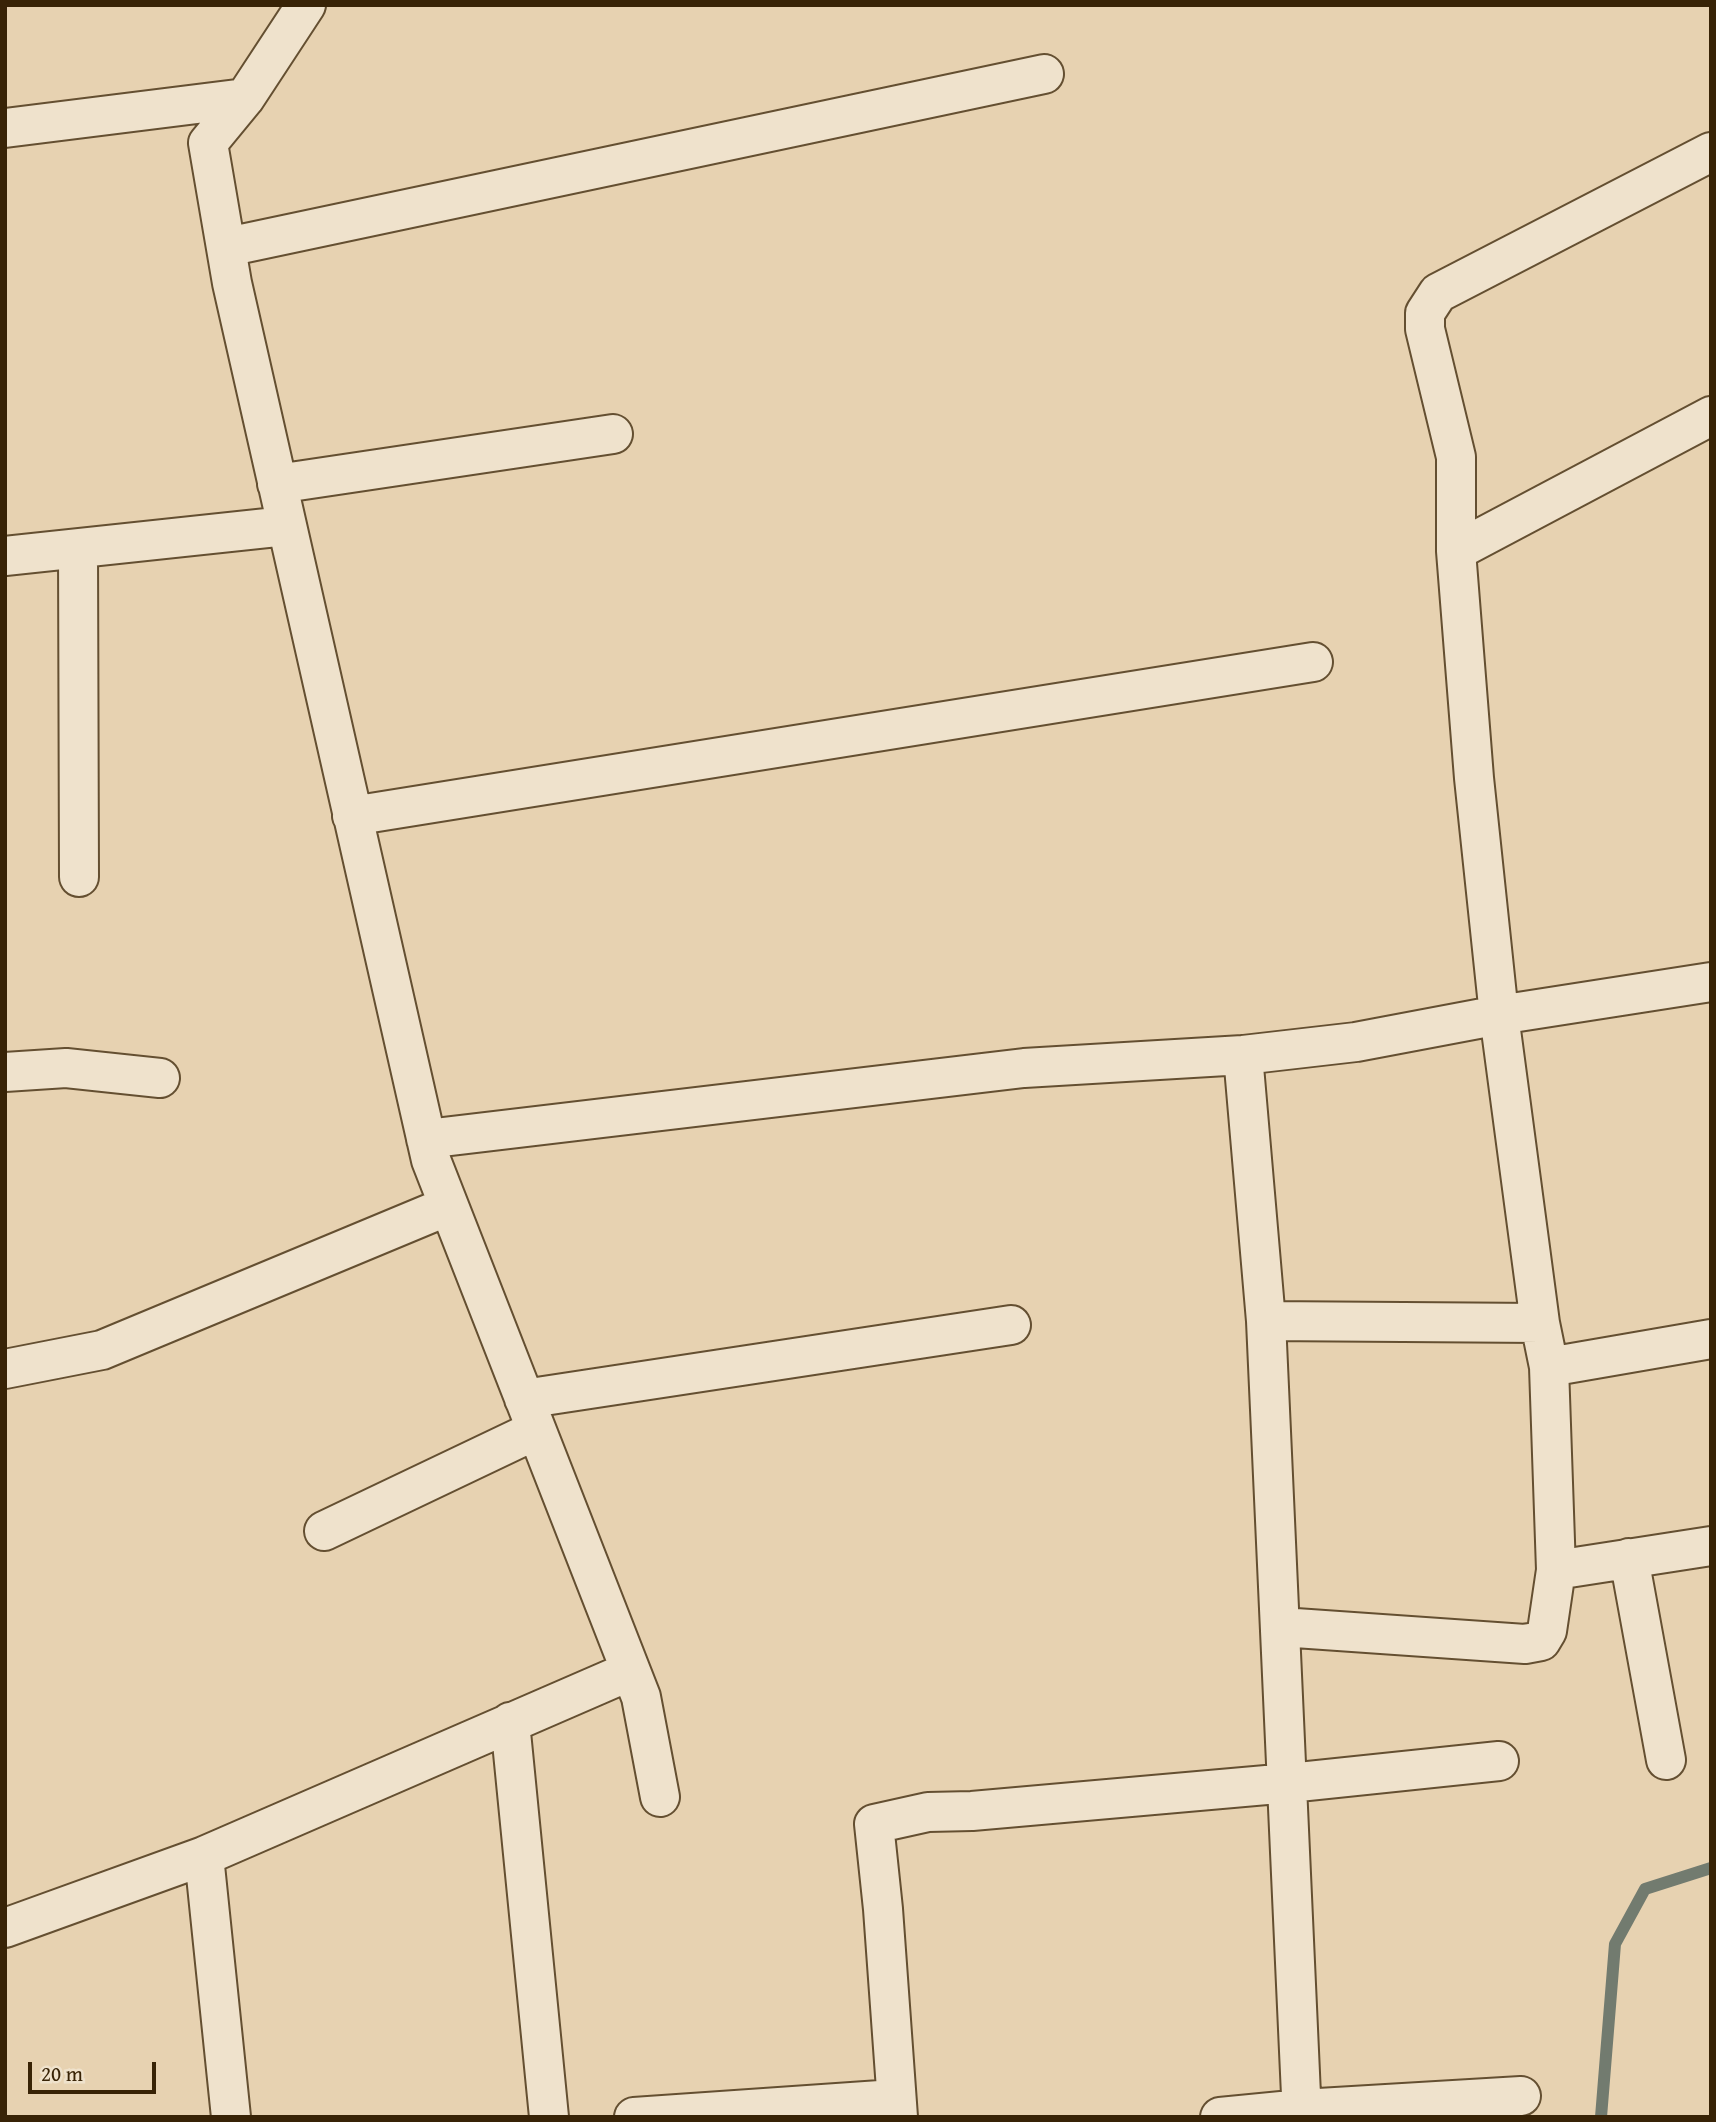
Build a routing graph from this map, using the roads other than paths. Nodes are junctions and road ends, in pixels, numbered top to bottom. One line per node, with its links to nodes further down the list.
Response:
1 (306, 5): 3 (street)
2 (1044, 74): 6 (street)
3 (245, 99): 4 (street); 6 (street)
4 (5, 128)
5 (1711, 152): 12 (street)
6 (227, 247): 9 (street)
7 (1711, 416): 12 (street)
8 (613, 434): 9 (street)
9 (278, 484): 10 (street)
10 (286, 526): 11 (street); 15 (street)
11 (78, 549): 13 (street); 16 (street)
12 (1456, 551): 18 (street)
13 (5, 556)
14 (1313, 662): 15 (street)
15 (352, 816): 22 (street)
16 (79, 877)
17 (1711, 982): 18 (street)
18 (1499, 1014): 19 (street); 25 (street)
19 (1243, 1055): 22 (street); 24 (street)
20 (5, 1072): 21 (street)
21 (160, 1078)
22 (426, 1139): 23 (street)
23 (448, 1206): 29 (street); 30 (street)
24 (1266, 1321): 25 (street); 35 (street)
25 (1540, 1323): 28 (street)
26 (1012, 1325): 30 (street)
27 (1711, 1339): 28 (street)
28 (1549, 1367): 34 (street)
29 (5, 1369)
30 (530, 1414): 31 (street); 36 (street)
31 (324, 1531)
32 (1711, 1546): 33 (street)
33 (1629, 1558): 34 (street); 38 (street)
34 (1556, 1570): 35 (street)
35 (1280, 1627): 40 (street)
36 (631, 1671): 37 (street); 41 (street)
37 (510, 1722): 42 (street); 48 (street)
38 (1666, 1760)
39 (1499, 1761): 40 (street)
40 (1289, 1783): 45 (street); 46 (street)
41 (660, 1797)
42 (204, 1856): 43 (street); 47 (street)
43 (5, 1928)
44 (1521, 2096): 46 (street)
45 (896, 2108): 49 (street)
46 (1302, 2113): 50 (street)
47 (231, 2117)
48 (549, 2117)
49 (634, 2117)
50 (1220, 2117)

